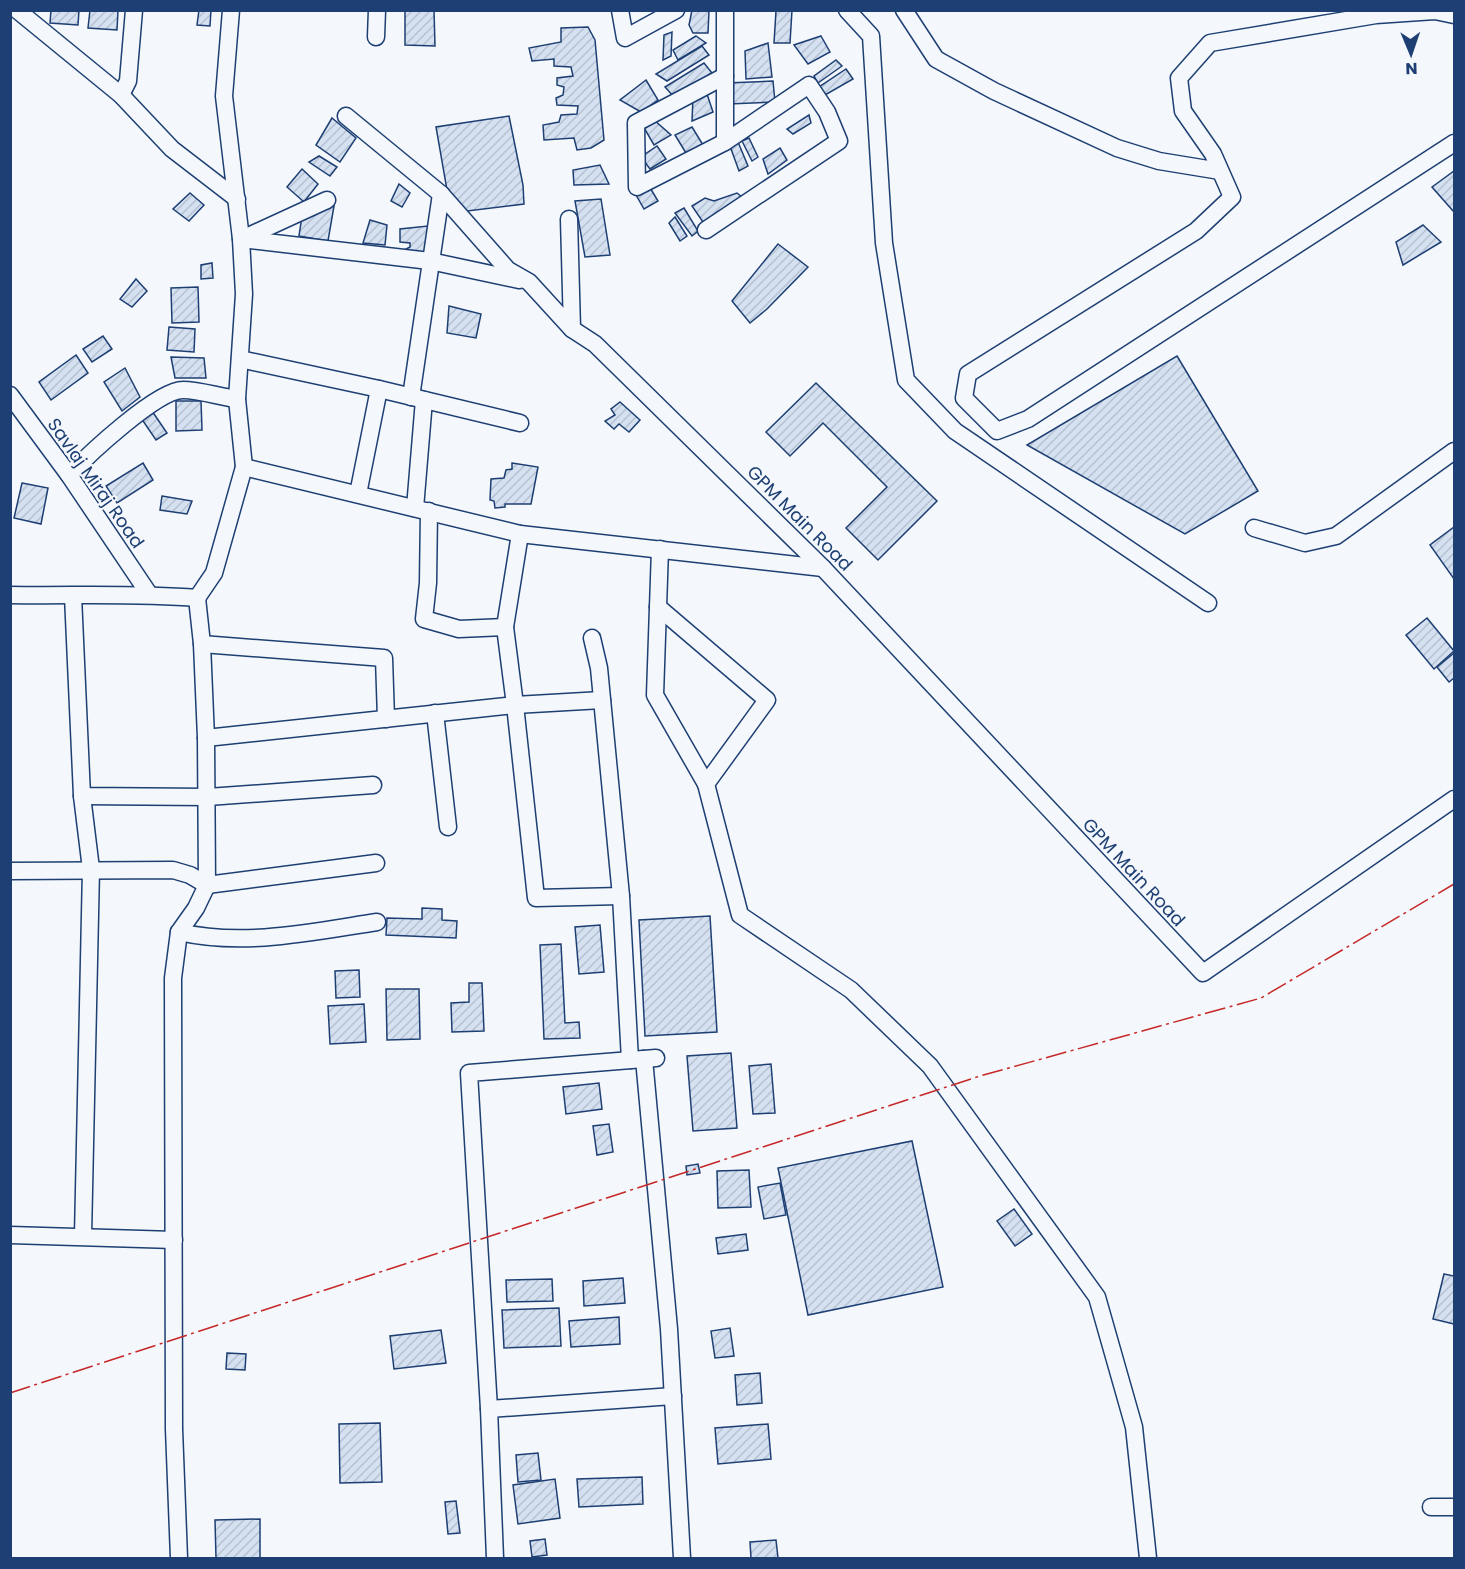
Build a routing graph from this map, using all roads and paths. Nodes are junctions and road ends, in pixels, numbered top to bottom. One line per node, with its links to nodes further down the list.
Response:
1 (134, 10): 13 (street)
2 (231, 10): 19 (street)
3 (377, 10): 11 (street)
4 (620, 10): 5 (street)
5 (676, 10)
6 (725, 10): 12 (street)
7 (847, 10): 46 (street)
8 (904, 10): 17 (street)
9 (27, 14): 13 (street)
10 (1455, 15): 17 (street)
11 (376, 37)
12 (725, 76): 15 (street); 15 (street)
13 (121, 95): 19 (street)
14 (346, 116): 18 (street, GPM Main Road)
15 (724, 142): 22 (street)
16 (1455, 143): 17 (street)
17 (1220, 171)
18 (441, 194): 24 (street); 25 (street, GPM Main Road)
19 (237, 199): 23 (street)
20 (327, 200): 23 (street)
21 (569, 219): 26 (street)
22 (706, 230)
23 (241, 239): 24 (street); 27 (street)
24 (430, 261): 25 (street); 30 (street)
25 (529, 282): 26 (street, GPM Main Road)
26 (572, 328): 41 (street, GPM Main Road)
27 (240, 359): 28 (street); 31 (street)
28 (379, 389): 30 (street); 36 (street)
29 (10, 395): 35 (street, Savlaj Miraj Road)
30 (417, 398): 32 (street); 37 (street)
31 (237, 399): 34 (street); 35 (street)
32 (520, 423)
33 (1455, 451): 38 (street)
34 (244, 467): 36 (street); 45 (street)
35 (69, 476): 43 (street, Savlaj Miraj Road)
36 (358, 494): 37 (street)
37 (422, 510): 39 (street); 48 (street)
38 (1254, 528)
39 (520, 534): 40 (street); 48 (street)
40 (660, 549): 41 (street); 47 (street)
41 (823, 568): 60 (street, GPM Main Road)
42 (10, 594): 44 (street)
43 (148, 594): 44 (street); 45 (street)
44 (73, 596): 58 (street)
45 (197, 598): 50 (street)
46 (1208, 603)
47 (658, 607): 56 (street); 56 (street)
48 (505, 627): 52 (street)
49 (592, 638): 51 (street)
50 (202, 644): 54 (street); 55 (street)
51 (602, 700): 52 (street); 66 (street)
52 (515, 705): 53 (street); 66 (street)
53 (435, 713): 54 (street); 61 (street)
54 (386, 719): 55 (street)
55 (206, 738): 59 (street)
56 (706, 784): 80 (street)
57 (373, 785): 59 (street)
58 (82, 796): 59 (street); 63 (street)
59 (208, 797): 65 (street)
60 (1455, 799)
61 (448, 826)
62 (376, 863): 65 (street)
63 (91, 869): 64 (street); 65 (street); 71 (street)
64 (10, 871)
65 (207, 885): 68 (street)
66 (621, 896): 69 (street)
67 (377, 922): 68 (street)
68 (179, 932): 72 (street)
69 (643, 1059): 73 (street); 74 (street)
70 (10, 1235): 71 (street)
71 (83, 1236): 72 (street)
72 (174, 1240): 77 (street)
73 (673, 1396): 74 (street); 79 (street)
74 (489, 1408): 78 (street)
75 (1455, 1506): 76 (street)
76 (1431, 1507)
77 (179, 1558)
78 (495, 1558)
79 (682, 1558)
80 (1148, 1558)

